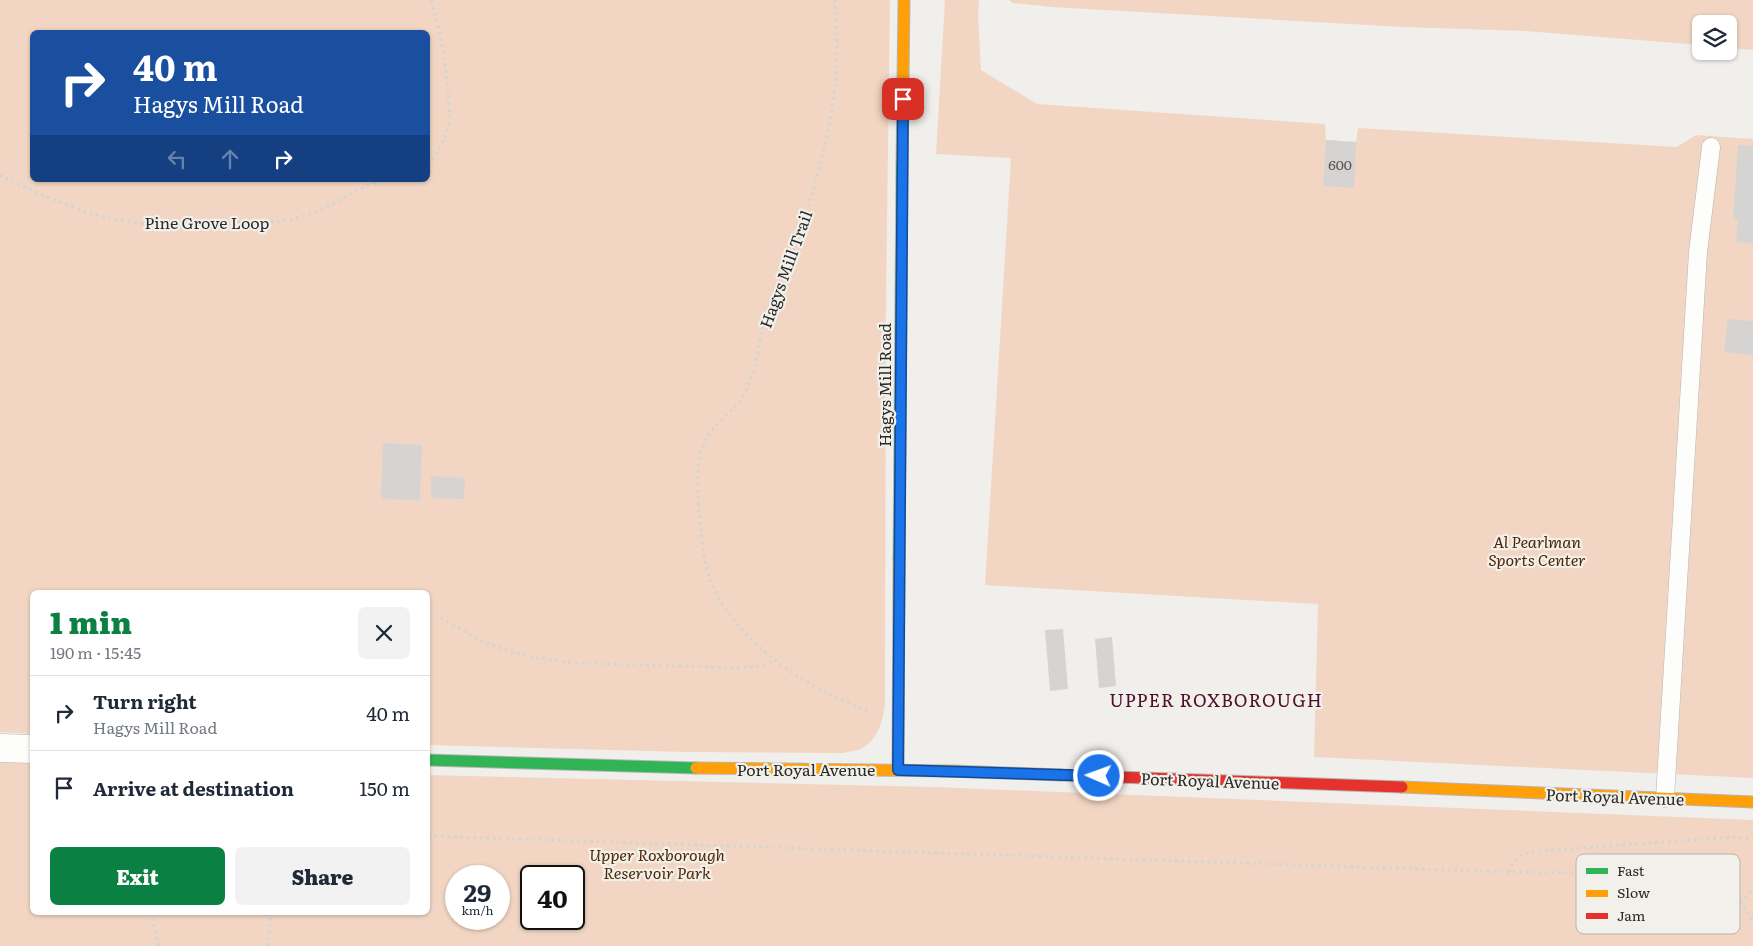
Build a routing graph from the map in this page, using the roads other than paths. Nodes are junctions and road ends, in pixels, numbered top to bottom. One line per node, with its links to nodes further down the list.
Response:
1 (904, 0): 6 (street, Hagys Mill Road)
2 (1711, 147): 7 (lane)
3 (0, 748): 4 (street)
4 (30, 749)
5 (430, 760): 6 (street, Port Royal Avenue)
6 (898, 770): 7 (street, Port Royal Avenue)
7 (1665, 798): 8 (street, Port Royal Avenue)
8 (1753, 802)

